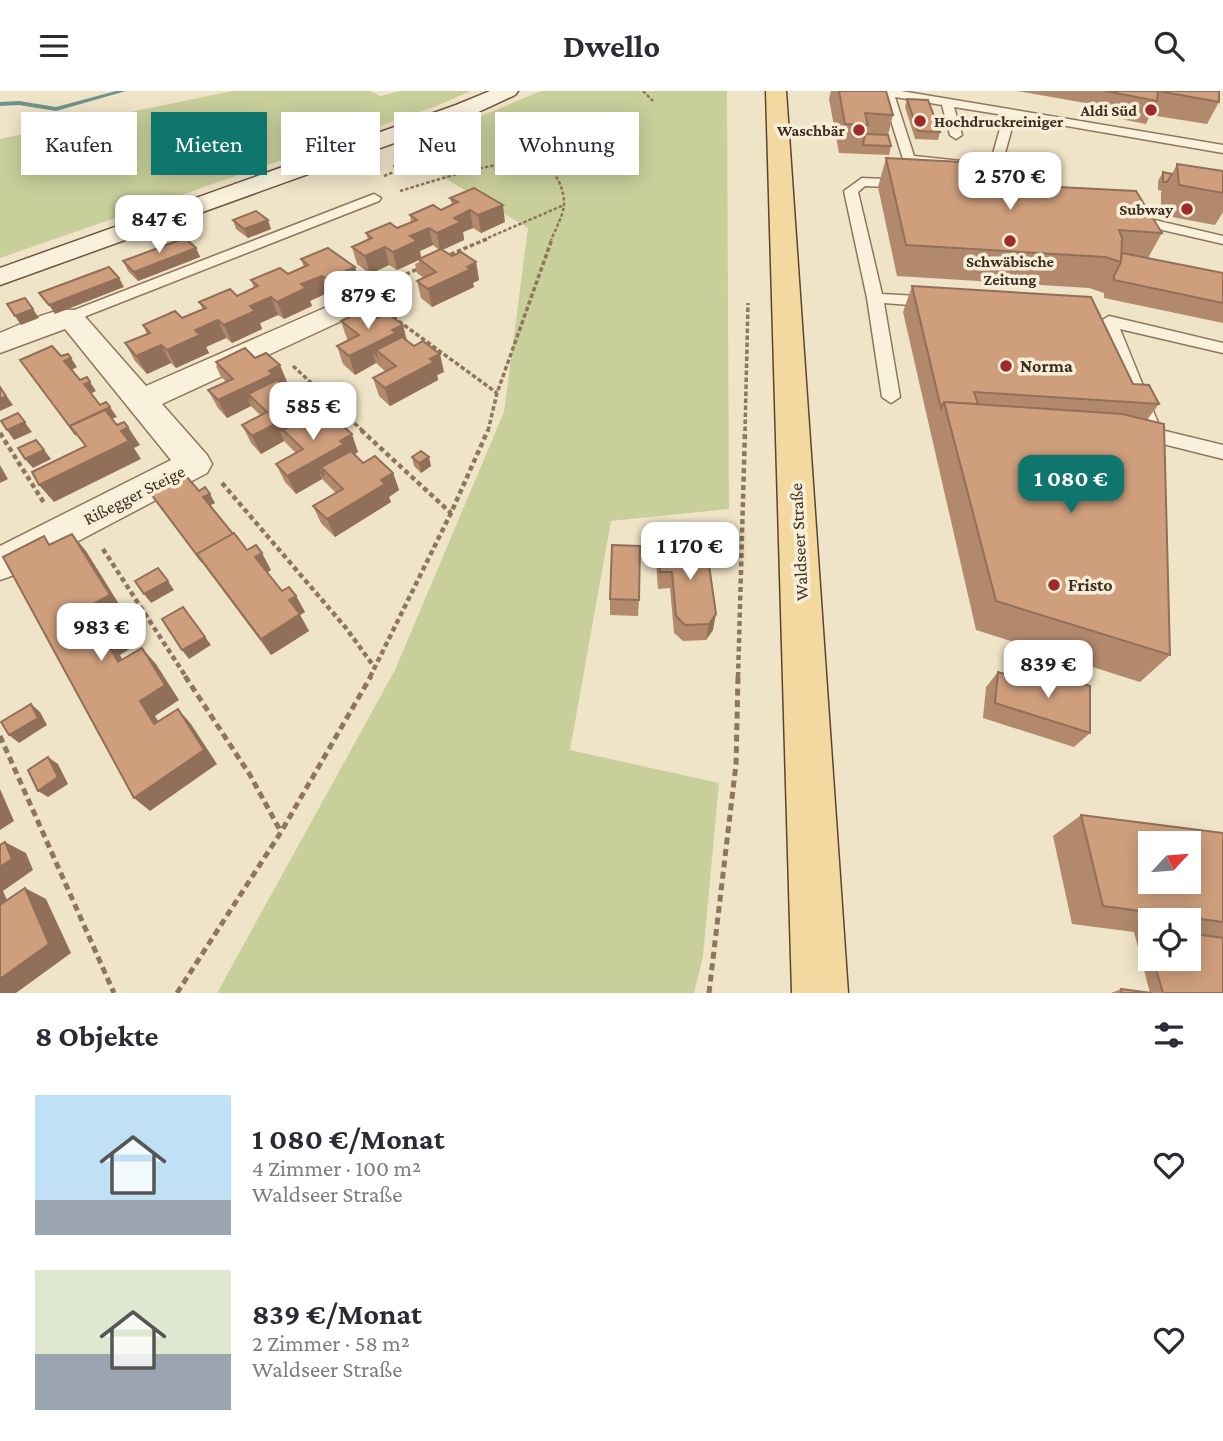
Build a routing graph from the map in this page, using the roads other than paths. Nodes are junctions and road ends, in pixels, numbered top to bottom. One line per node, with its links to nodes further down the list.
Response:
1 (508, 91): 12 (street)
2 (776, 91): 25 (main road, Waldseer Straße)
3 (885, 92): 4 (lane); 5 (lane)
4 (947, 103): 5 (lane); 6 (lane)
5 (1010, 113): 7 (lane)
6 (957, 135)
7 (1223, 149)
8 (926, 185): 14 (lane)
9 (374, 198): 17 (lane)
10 (1120, 215): 11 (lane)
11 (1223, 240)
12 (0, 277)
13 (368, 298): 22 (street)
14 (875, 298): 15 (lane); 21 (lane)
15 (957, 303)
16 (1089, 314): 18 (lane)
17 (70, 317): 19 (street); 22 (street, Rißegger Steige)
18 (1109, 321): 20 (lane); 23 (lane)
19 (0, 344)
20 (1223, 348)
21 (891, 397)
22 (140, 401): 24 (street, Rißegger Steige)
23 (1223, 452)
24 (0, 564)
25 (820, 993)

